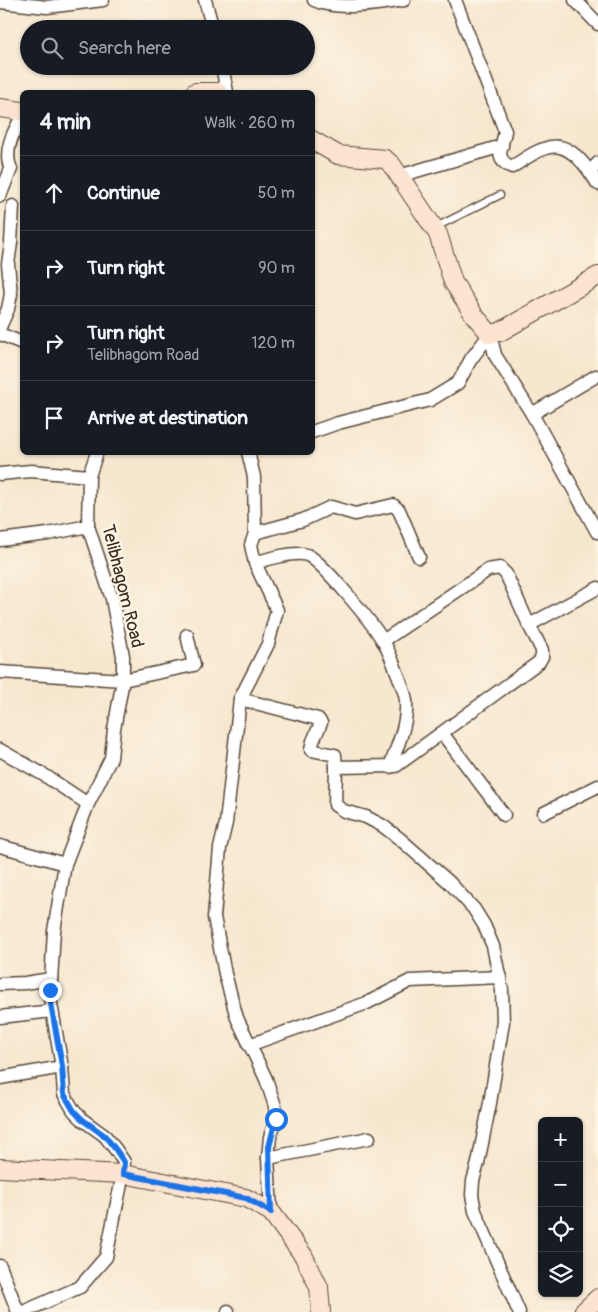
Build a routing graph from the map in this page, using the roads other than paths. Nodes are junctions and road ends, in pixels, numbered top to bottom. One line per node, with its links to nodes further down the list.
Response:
1 (103, 0): 7 (street)
2 (205, 0): 8 (street)
3 (314, 0): 4 (street)
4 (404, 0)
5 (455, 0): 16 (street)
6 (575, 0): 9 (street)
7 (0, 2)
8 (211, 20)
9 (598, 24)
10 (224, 75): 11 (street)
11 (227, 90)
12 (0, 108): 13 (street)
13 (20, 111)
14 (20, 121): 21 (street)
15 (315, 142): 18 (street)
16 (502, 146): 17 (street); 18 (street)
17 (594, 168): 19 (street)
18 (399, 176): 24 (street)
19 (598, 184)
20 (500, 195): 24 (lane)
21 (0, 196)
22 (0, 202): 23 (street)
23 (18, 207): 26 (street)
24 (434, 228): 28 (street)
25 (598, 276): 28 (street)
26 (0, 327)
27 (0, 334): 29 (street)
28 (490, 334): 31 (street); 32 (street)
29 (20, 342)
30 (596, 376): 31 (street)
31 (532, 414): 39 (street)
32 (315, 431)
33 (96, 455): 36 (street, Telibhagom Road)
34 (249, 455): 38 (street)
35 (0, 474): 36 (street)
36 (89, 476): 37 (street, Telibhagom Road)
37 (88, 526): 40 (street); 48 (street, Telibhagom Road)
38 (255, 533): 41 (street); 42 (street)
39 (598, 533)
40 (0, 540)
41 (419, 557)
42 (255, 563): 46 (street); 49 (street)
43 (598, 588): 44 (street)
44 (528, 625): 46 (street); 50 (street)
45 (187, 635): 48 (street)
46 (384, 641): 53 (street)
47 (0, 672): 48 (street)
48 (123, 680): 55 (street, Telibhagom Road)
49 (240, 699): 52 (street); 65 (street)
50 (442, 733): 53 (street); 57 (street)
51 (0, 750): 55 (street)
52 (336, 767): 53 (street); 60 (street)
53 (390, 767)
54 (598, 786): 56 (street)
55 (88, 804): 59 (street, Telibhagom Road)
56 (544, 812)
57 (504, 815)
58 (0, 846): 59 (street)
59 (65, 864): 61 (street, Telibhagom Road)
60 (500, 977): 65 (street); 78 (street)
61 (51, 979): 62 (street); 63 (street, Telibhagom Road)
62 (0, 984)
63 (52, 1011): 64 (street); 66 (street, Telibhagom Road)
64 (0, 1017)
65 (249, 1045): 69 (street)
66 (62, 1066): 67 (street); 71 (street, Telibhagom Road)
67 (0, 1078)
68 (369, 1138): 69 (street)
69 (268, 1158): 72 (street)
70 (0, 1168): 71 (street)
71 (123, 1174): 72 (street); 76 (street)
72 (271, 1212): 77 (street)
73 (0, 1266): 75 (street)
74 (598, 1298): 79 (street)
75 (18, 1312)
76 (23, 1312)
77 (322, 1312)
78 (519, 1312)
79 (583, 1312)

